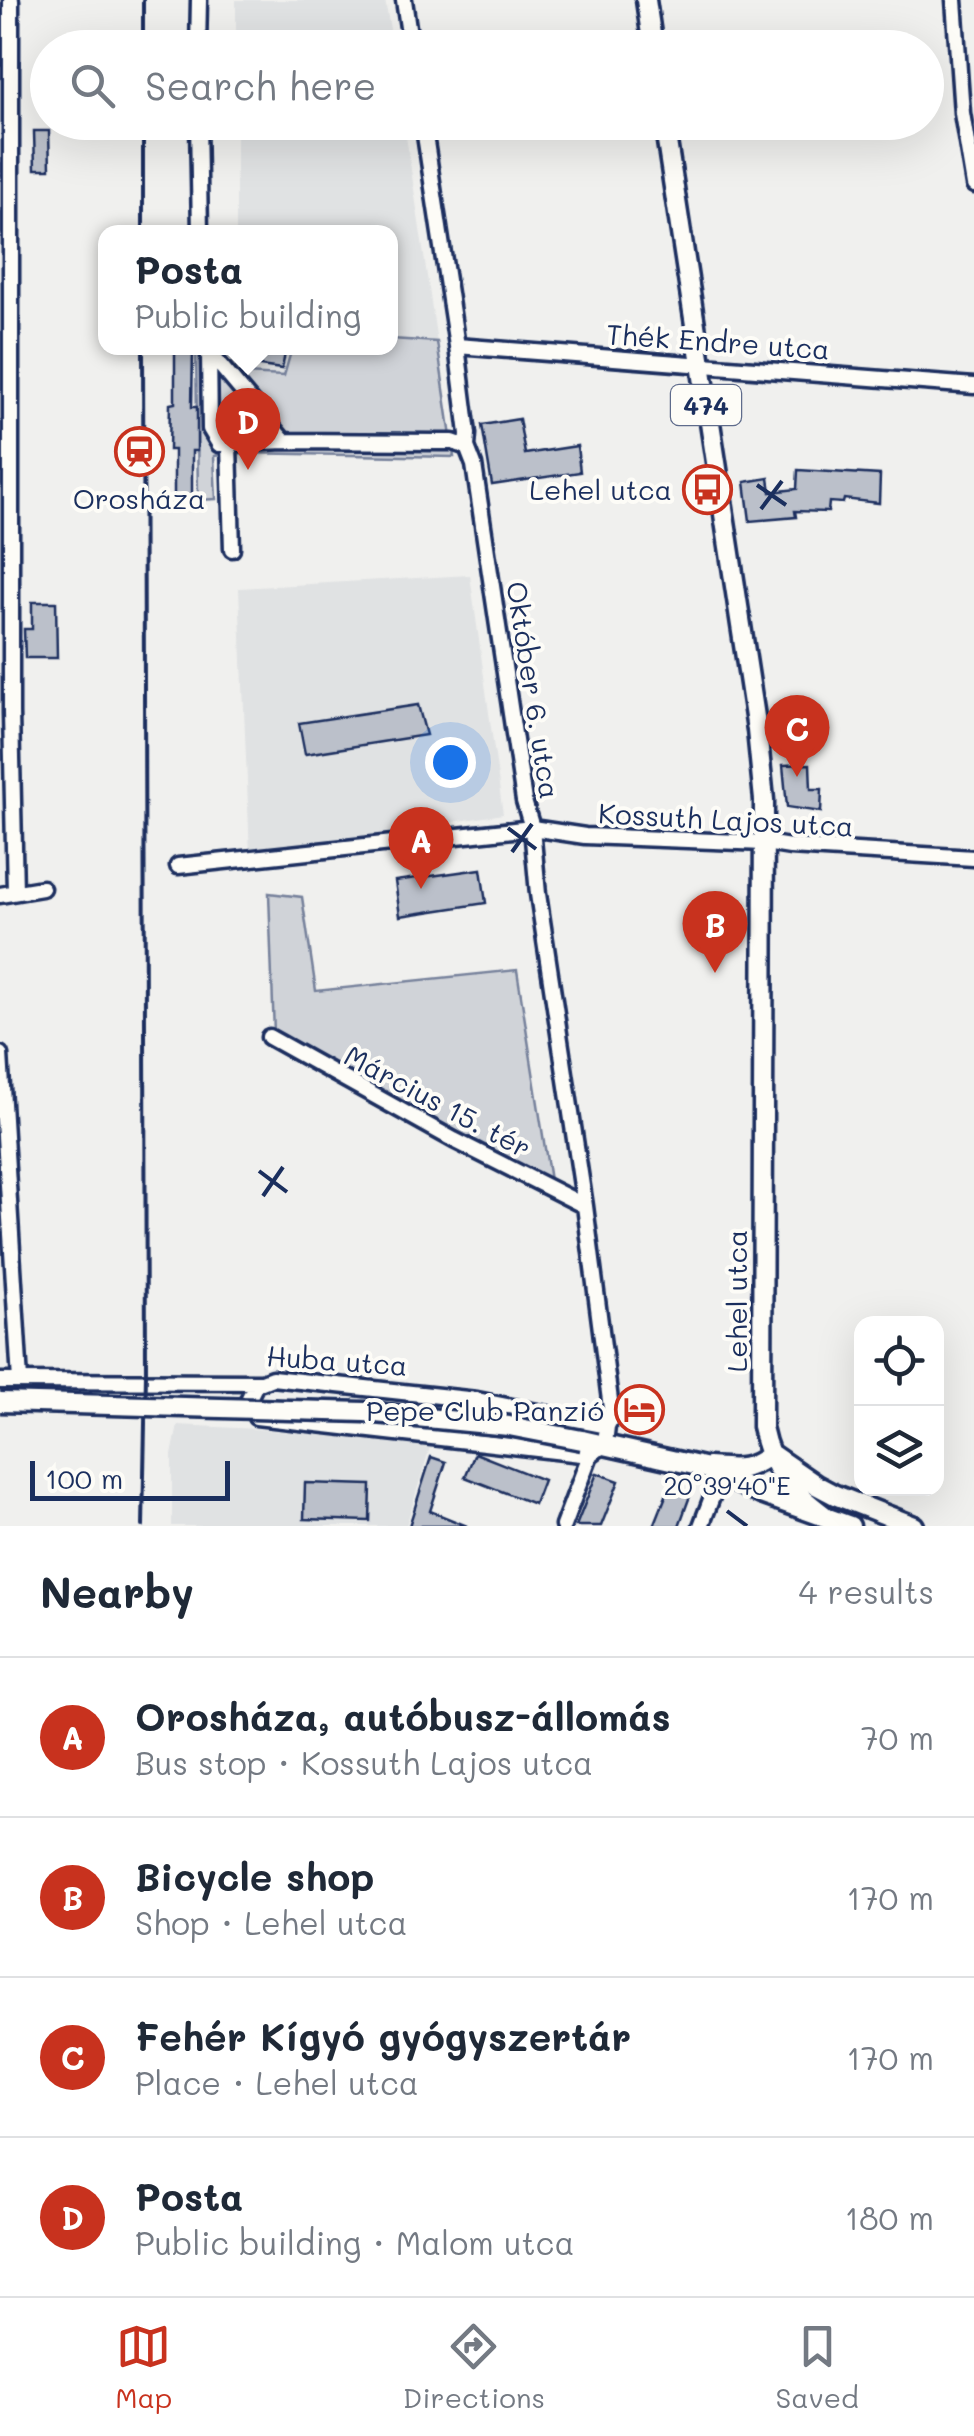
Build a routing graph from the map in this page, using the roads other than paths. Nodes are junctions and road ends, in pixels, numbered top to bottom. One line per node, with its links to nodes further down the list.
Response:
1 (12, 0): 22 (street)
2 (199, 0): 6 (street)
3 (404, 0): 7 (street)
4 (646, 0): 8 (main road)
5 (954, 0): 12 (street)
6 (198, 30)
7 (409, 30)
8 (650, 30)
9 (198, 140): 13 (street)
10 (426, 140): 14 (street, Október 6. utca)
11 (667, 140): 17 (main road, Lehel utca / 474)
12 (974, 185)
13 (200, 225)
14 (458, 346): 17 (street, Thék Endre utca); 21 (street, Október 6. utca)
15 (209, 355): 20 (street)
16 (213, 355): 19 (street)
17 (700, 365): 18 (street, Thék Endre utca); 26 (main road, Lehel utca / 474)
18 (974, 386)
19 (284, 441): 20 (street); 21 (street)
20 (224, 444): 23 (street)
21 (467, 447): 25 (street, Október 6. utca)
22 (6, 531): 24 (street)
23 (232, 549)
24 (5, 713): 30 (street)
25 (532, 828): 26 (street, Kossuth Lajos utca); 28 (street, Kossuth Lajos utca); 33 (street, Október 6. utca)
26 (765, 843): 27 (street, Kossuth Lajos utca); 39 (main road, Lehel utca / 474)
27 (974, 858)
28 (178, 866)
29 (42, 888): 30 (street)
30 (8, 894)
31 (270, 1036): 33 (street, Március 15. tér)
32 (0, 1054): 35 (street)
33 (585, 1206): 38 (street, Október 6. utca)
34 (0, 1381): 35 (street, Huba utca)
35 (20, 1381): 36 (street, Huba utca)
36 (259, 1382): 38 (street, Huba utca); 38 (street, Huba utca)
37 (0, 1402): 38 (main road, bridge)
38 (596, 1441): 40 (main road, Huba utca); 42 (street)
39 (770, 1454): 40 (main road); 41 (main road, Huba utca / 474); 45 (main road)
40 (711, 1472): 41 (main road, Huba utca); 43 (street)
41 (825, 1516): 44 (main road, Huba utca / 474)
42 (563, 1526)
43 (701, 1526)
44 (850, 1526)
45 (914, 1526)

